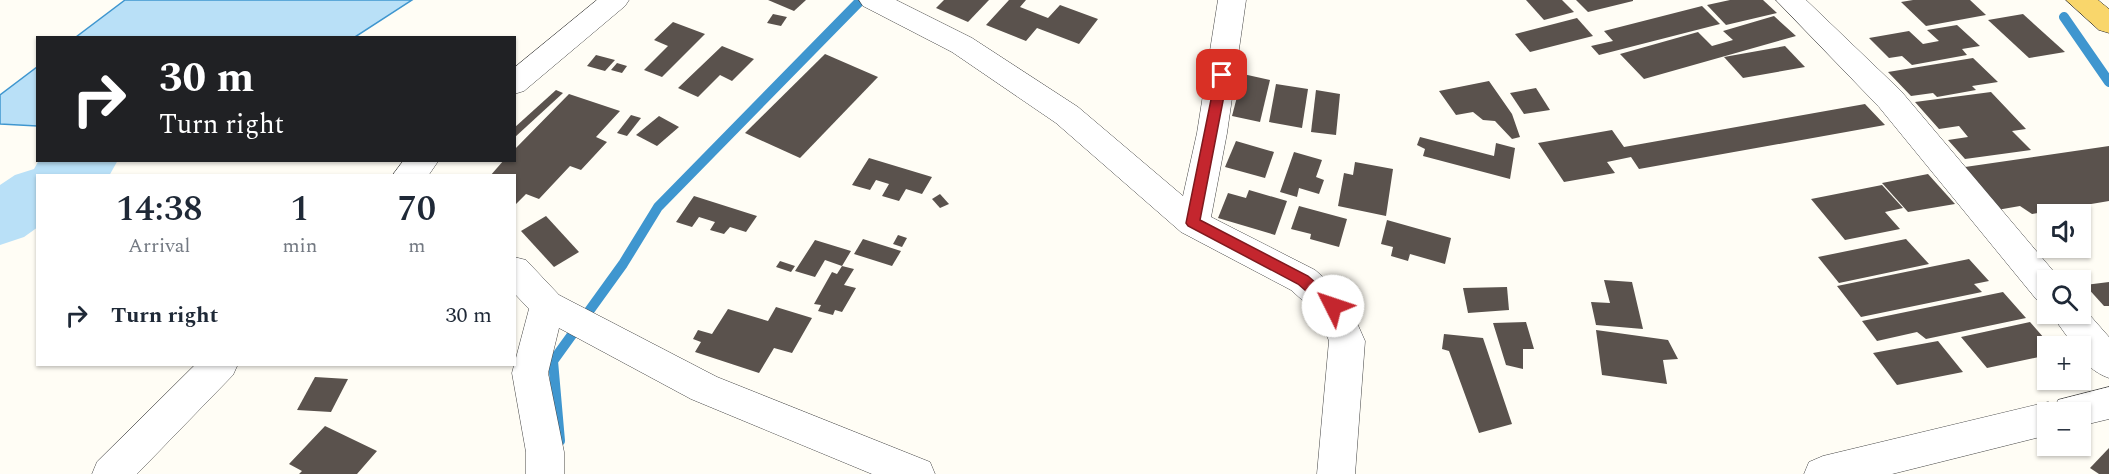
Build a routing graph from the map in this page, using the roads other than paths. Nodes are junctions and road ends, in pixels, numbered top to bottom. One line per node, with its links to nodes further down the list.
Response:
1 (615, 0): 7 (street)
2 (873, 0): 8 (street)
3 (1232, 0): 8 (street)
4 (1790, 0): 10 (street)
5 (2080, 0): 6 (main road)
6 (2109, 23)
7 (516, 82)
8 (1193, 223): 21 (street)
9 (516, 272): 11 (street)
10 (2037, 276)
11 (546, 305): 19 (street); 20 (street)
12 (2076, 324): 13 (street)
13 (2109, 363)
14 (218, 366): 18 (street)
15 (2109, 403): 16 (street)
16 (2091, 407)
17 (2037, 421): 22 (street)
18 (111, 474)
19 (545, 474)
20 (916, 474)
21 (1336, 474)
22 (1823, 474)

